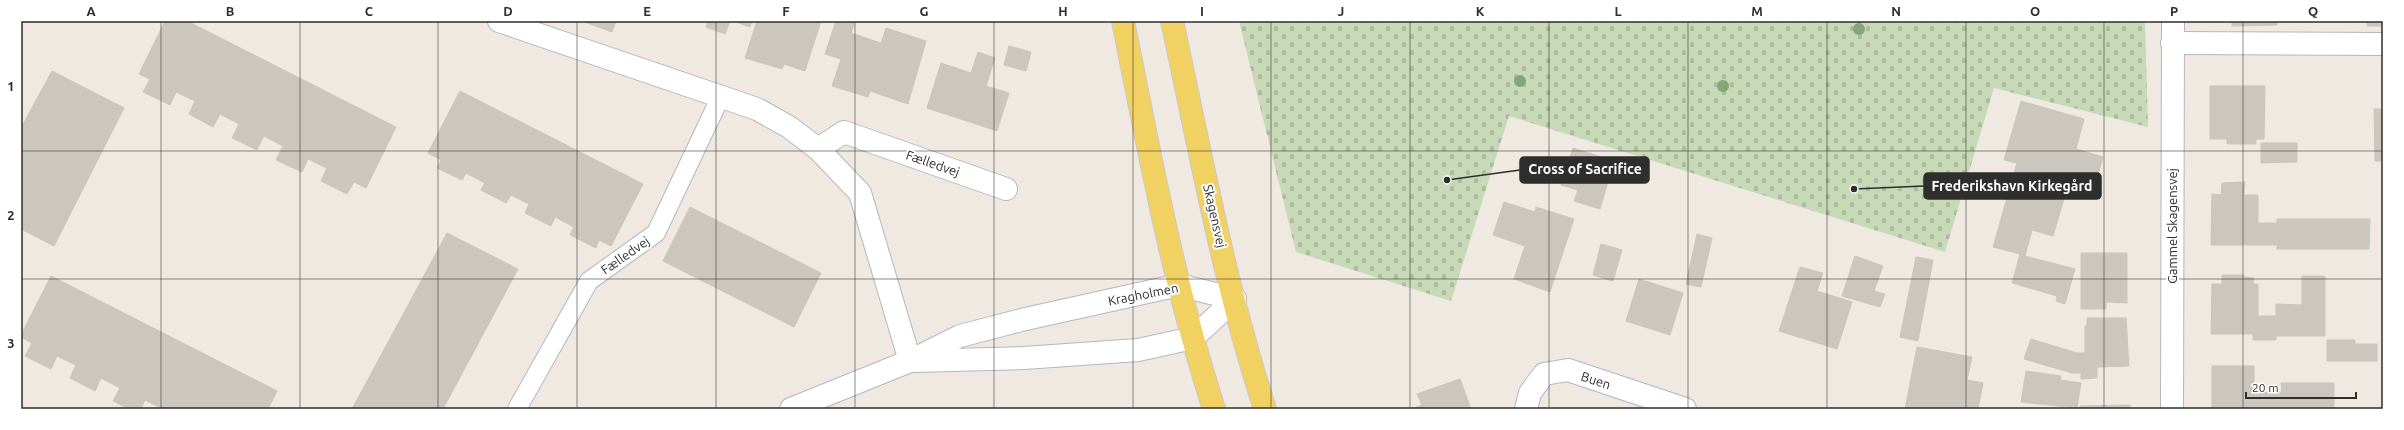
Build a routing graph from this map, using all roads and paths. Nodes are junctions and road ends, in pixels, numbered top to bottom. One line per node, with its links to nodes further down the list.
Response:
1 (499, 21): 7 (street)
2 (1123, 21): 10 (main road)
3 (1172, 21): 11 (main road, Skagensvej)
4 (2173, 21): 5 (street, Gammel Skagensvej)
5 (2172, 43): 6 (street); 20 (street, Gammel Skagensvej)
6 (2383, 44)
7 (721, 96): 8 (street); 14 (lane, Fælledvej)
8 (818, 148): 9 (street, Fælledvej); 13 (street)
9 (1006, 189)
10 (1179, 285): 11 (street, Kragholmen); 12 (main road); 13 (street, Kragholmen)
11 (1235, 299): 12 (street); 17 (main road, Skagensvej)
12 (1193, 338): 13 (street, Kragholmen); 16 (main road)
13 (910, 361): 15 (street, Kragholmen)
14 (517, 409)
15 (791, 409)
16 (1214, 409)
17 (1265, 409)
18 (1526, 409): 19 (street, Buen)
19 (1685, 409)
20 (2172, 409)

